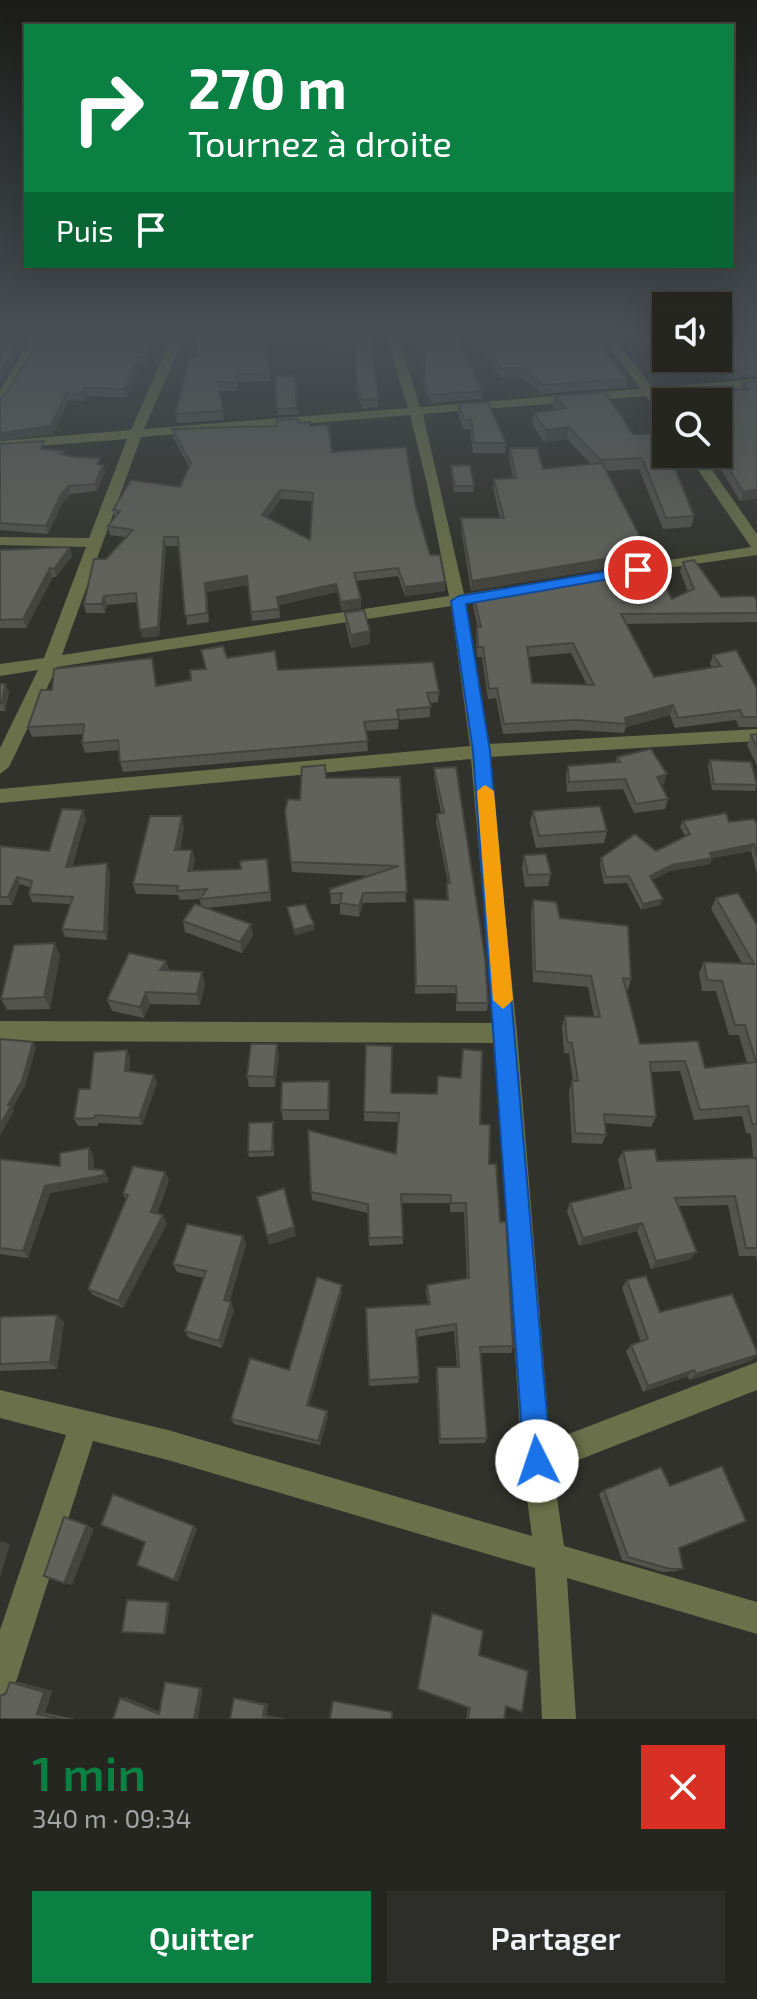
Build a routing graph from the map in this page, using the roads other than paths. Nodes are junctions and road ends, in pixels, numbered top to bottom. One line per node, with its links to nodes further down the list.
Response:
1 (143, 417): 4 (street)
2 (348, 417): 4 (street)
3 (419, 417): 12 (street)
4 (136, 433): 5 (street); 8 (street)
5 (0, 445)
6 (703, 468): 9 (street)
7 (0, 541): 8 (street)
8 (95, 543): 13 (street)
9 (757, 547): 10 (street)
10 (616, 574)
11 (521, 590): 12 (street)
12 (459, 601): 13 (street); 16 (street)
13 (51, 661): 14 (street); 17 (street)
14 (0, 670)
15 (757, 735): 16 (street)
16 (482, 751): 18 (street); 20 (street)
17 (0, 767)
18 (0, 796)
19 (0, 1031): 20 (street)
20 (506, 1033): 24 (street)
21 (757, 1376): 24 (street)
22 (0, 1404): 23 (street)
23 (84, 1424): 25 (street); 27 (street)
24 (537, 1461): 25 (street)
25 (550, 1559): 26 (street); 28 (street)
26 (757, 1618)
27 (0, 1679)
28 (559, 1719)

